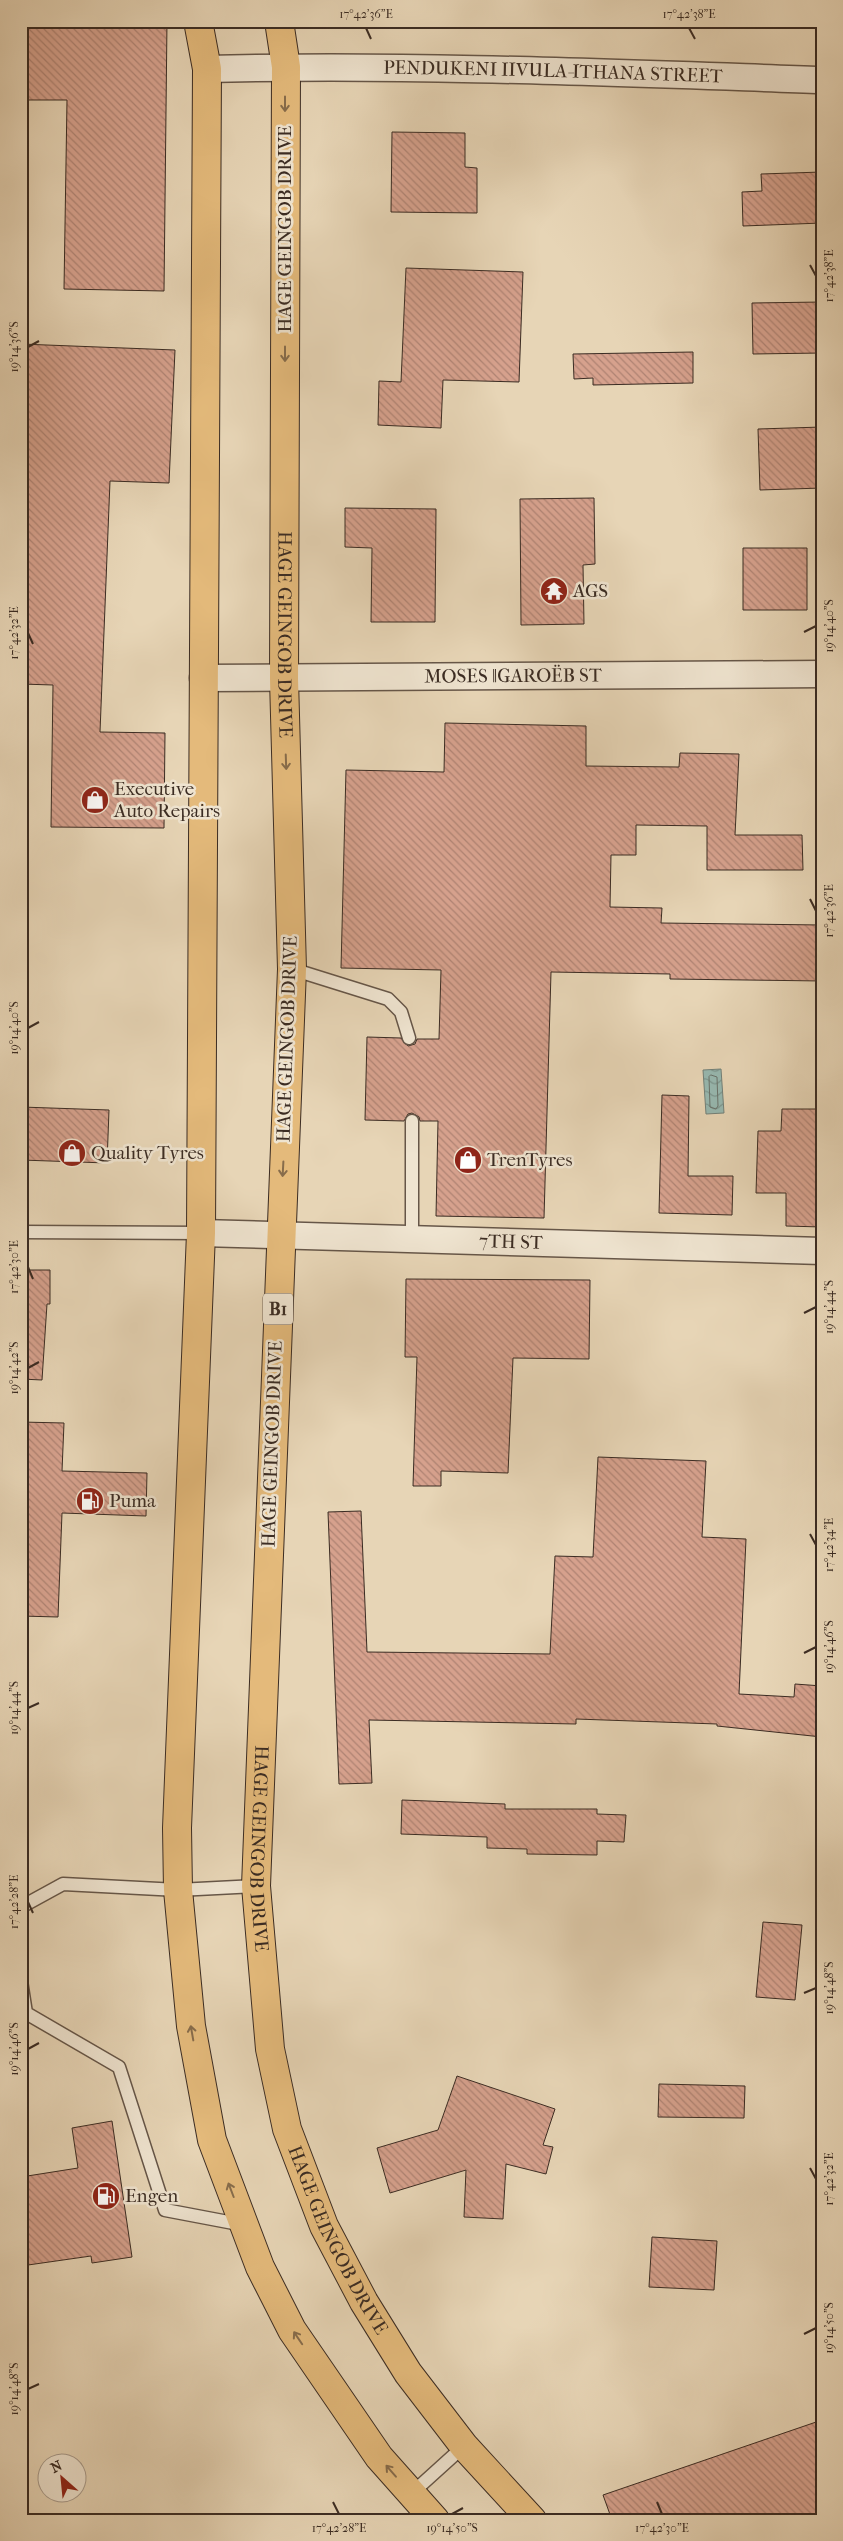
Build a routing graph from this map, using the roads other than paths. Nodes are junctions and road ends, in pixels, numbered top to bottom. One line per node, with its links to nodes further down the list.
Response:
1 (198, 21): 4 (highway)
2 (279, 21): 3 (highway, HAGE GEINGOB DRIVE / B1)
3 (286, 67): 4 (street, PENDUKENI IIVULA-ITHANA STREET); 5 (street, PENDUKENI IIVULA-ITHANA STREET); 8 (highway, HAGE GEINGOB DRIVE / B1, one-way to 8)
4 (207, 69): 7 (highway)
5 (822, 80)
6 (822, 674): 8 (street, MOSES ǁGAROËB ST)
7 (203, 678): 8 (street, MOSES ǁGAROËB ST); 13 (highway)
8 (284, 679): 9 (highway, HAGE GEINGOB DRIVE / B1, one-way to 9)
9 (292, 969): 10 (lane); 14 (highway, HAGE GEINGOB DRIVE / B1, one-way to 14)
10 (409, 1038)
11 (412, 1121): 15 (lane)
12 (21, 1232): 13 (lane)
13 (201, 1233): 14 (street, 7TH ST); 18 (highway)
14 (280, 1234): 15 (street, 7TH ST); 17 (highway, HAGE GEINGOB DRIVE / B1)
15 (412, 1238): 16 (street, 7TH ST)
16 (822, 1251)
17 (256, 1886): 18 (lane); 22 (highway, HAGE GEINGOB DRIVE / B1)
18 (178, 1890): 19 (lane); 21 (highway, one-way to 18)
19 (21, 1907)
20 (21, 1981): 21 (lane)
21 (245, 2225): 23 (highway, one-way to 21)
22 (464, 2446): 23 (lane); 25 (highway, HAGE GEINGOB DRIVE / B1)
23 (411, 2494): 24 (highway)
24 (436, 2520)
25 (532, 2520)

